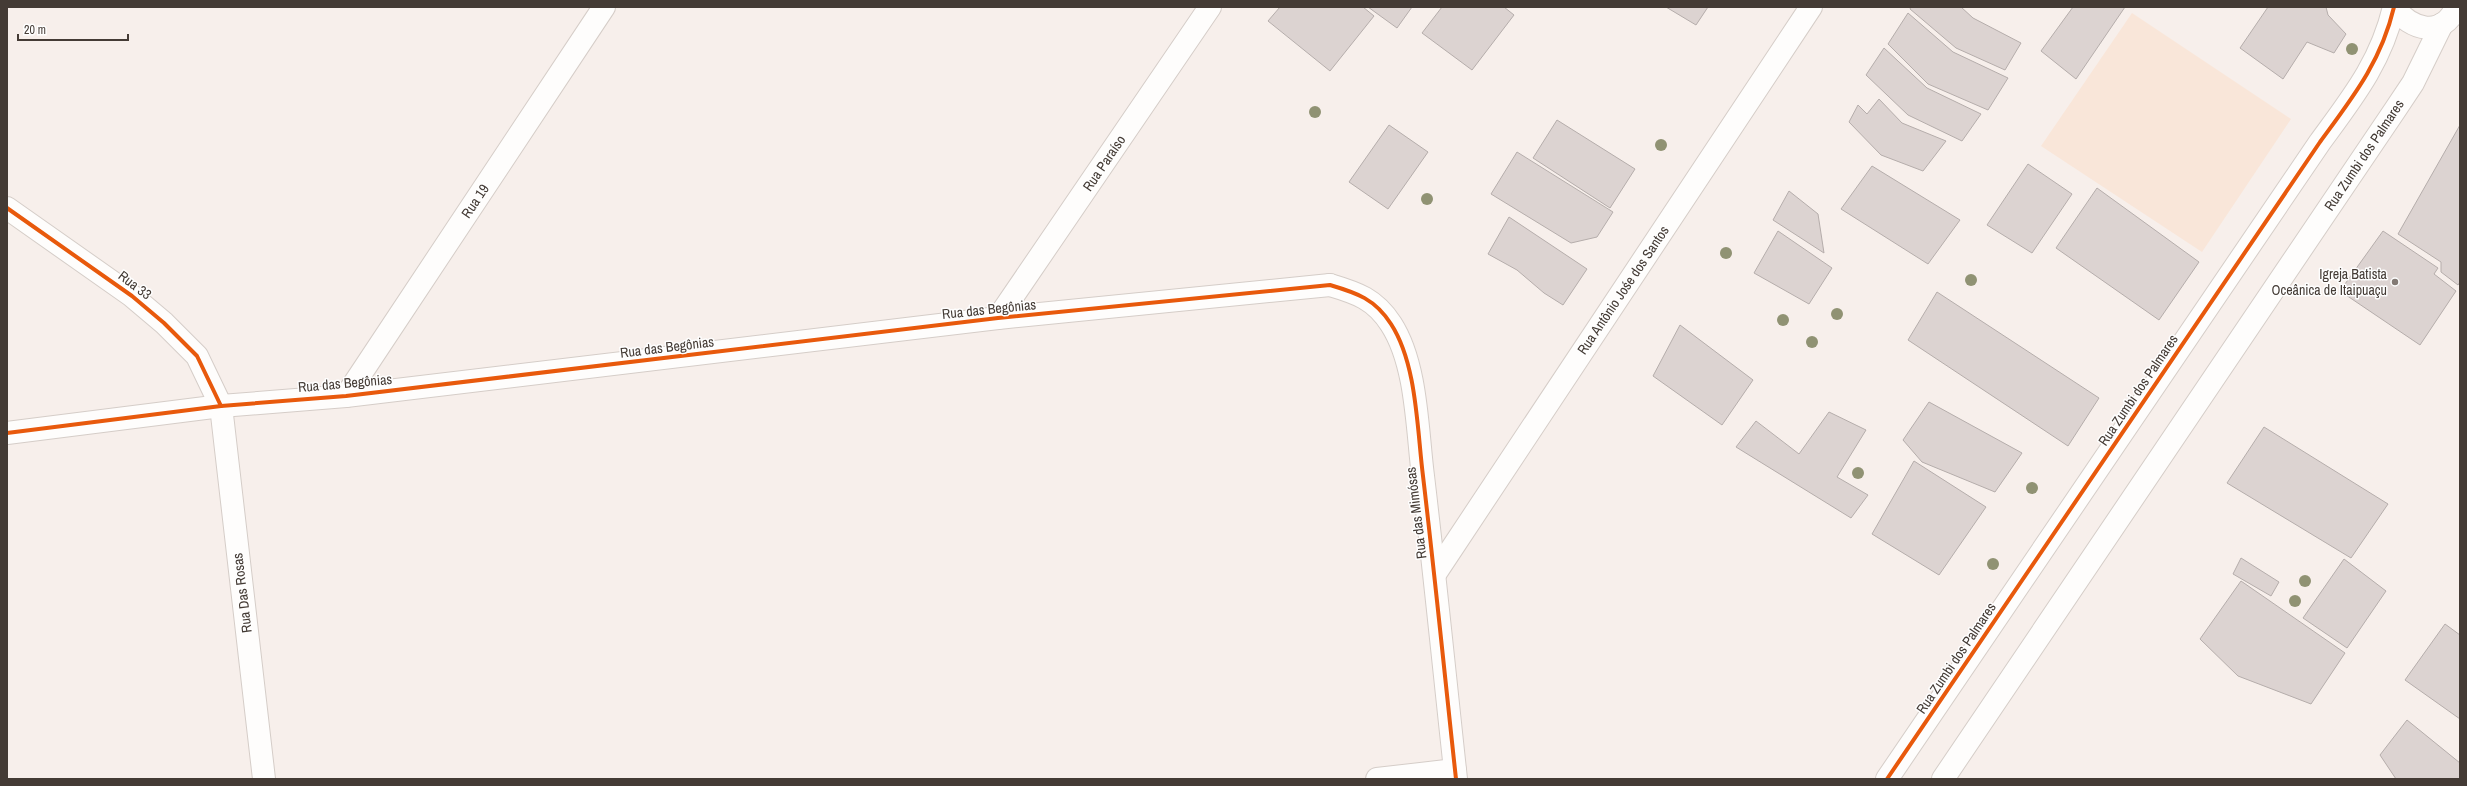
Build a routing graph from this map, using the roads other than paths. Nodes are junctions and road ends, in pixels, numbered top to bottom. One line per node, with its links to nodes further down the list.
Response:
1 (604, 7): 10 (street, Rua 19)
2 (1210, 7): 9 (street, Rua Paraíso)
3 (1811, 7): 13 (street, Rua Antônio Jośe dos Santos)
4 (2394, 7): 6 (street); 17 (street, Rua Zumbi dos Palmares)
5 (2456, 7): 6 (street, Rua Zumbi dos Palmares)
6 (2442, 24): 18 (street, Rua Zumbi dos Palmares)
7 (7, 208): 11 (street, Rua 33)
8 (1330, 285): 9 (street, Rua das Begônias); 13 (street, Rua das Mimósas)
9 (998, 318): 10 (street, Rua das Begônias)
10 (346, 396): 11 (street, Rua das Begônias)
11 (221, 406): 12 (street, Rua das Begônias); 15 (street, Rua Das Rosas)
12 (7, 433)
13 (1435, 574): 14 (street, Rua das Mimósas)
14 (1455, 774): 16 (street)
15 (264, 779)
16 (1377, 779)
17 (1887, 779)
18 (1943, 779)

